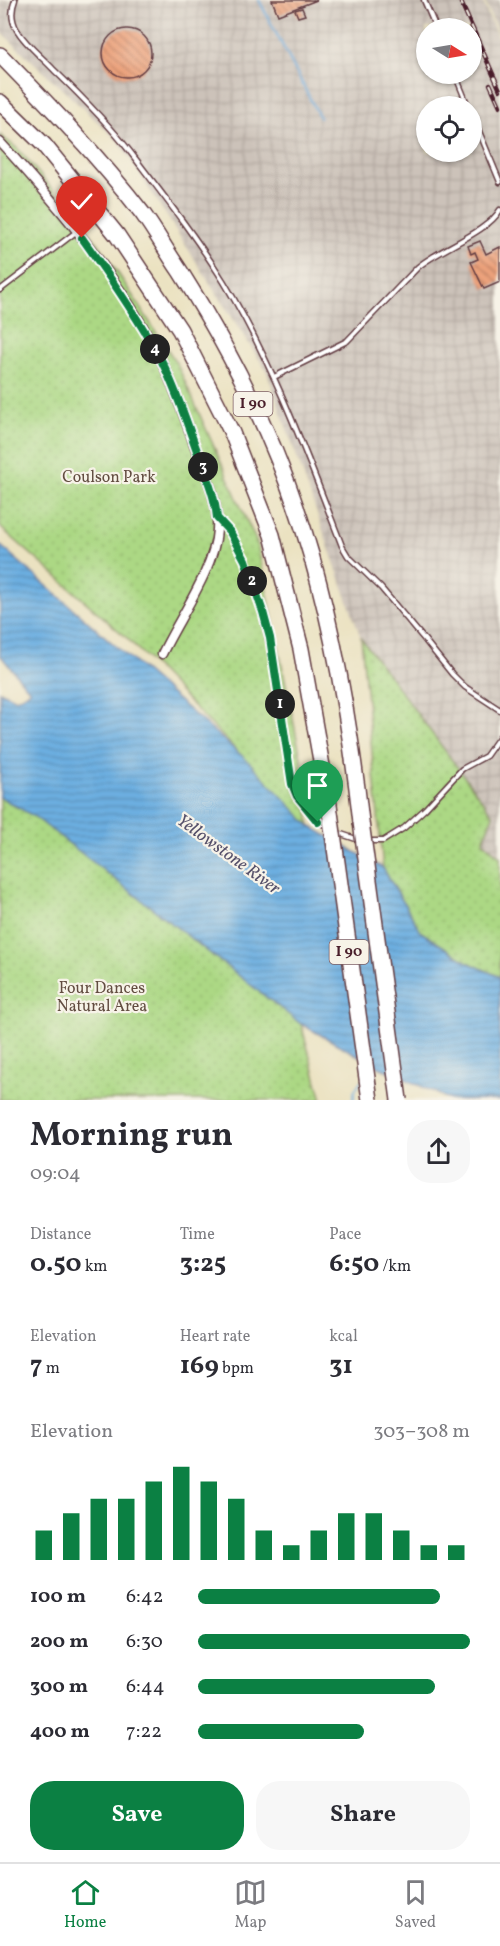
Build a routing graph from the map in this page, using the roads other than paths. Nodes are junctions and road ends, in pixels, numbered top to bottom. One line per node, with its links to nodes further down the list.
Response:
1 (15, 0): 12 (lane)
2 (424, 0): 3 (lane)
3 (432, 18)
4 (0, 55): 18 (highway, I 90, bridge)
5 (0, 102): 17 (highway, I 90, bridge)
6 (482, 139): 8 (lane)
7 (0, 142): 10 (street)
8 (500, 182)
9 (500, 210): 12 (lane)
10 (77, 232): 11 (lane); 13 (street)
11 (0, 290)
12 (274, 377): 15 (lane)
13 (217, 518): 14 (street); 16 (lane)
14 (162, 654)
15 (500, 710)
16 (500, 736)
17 (370, 1100)
18 (399, 1100)

